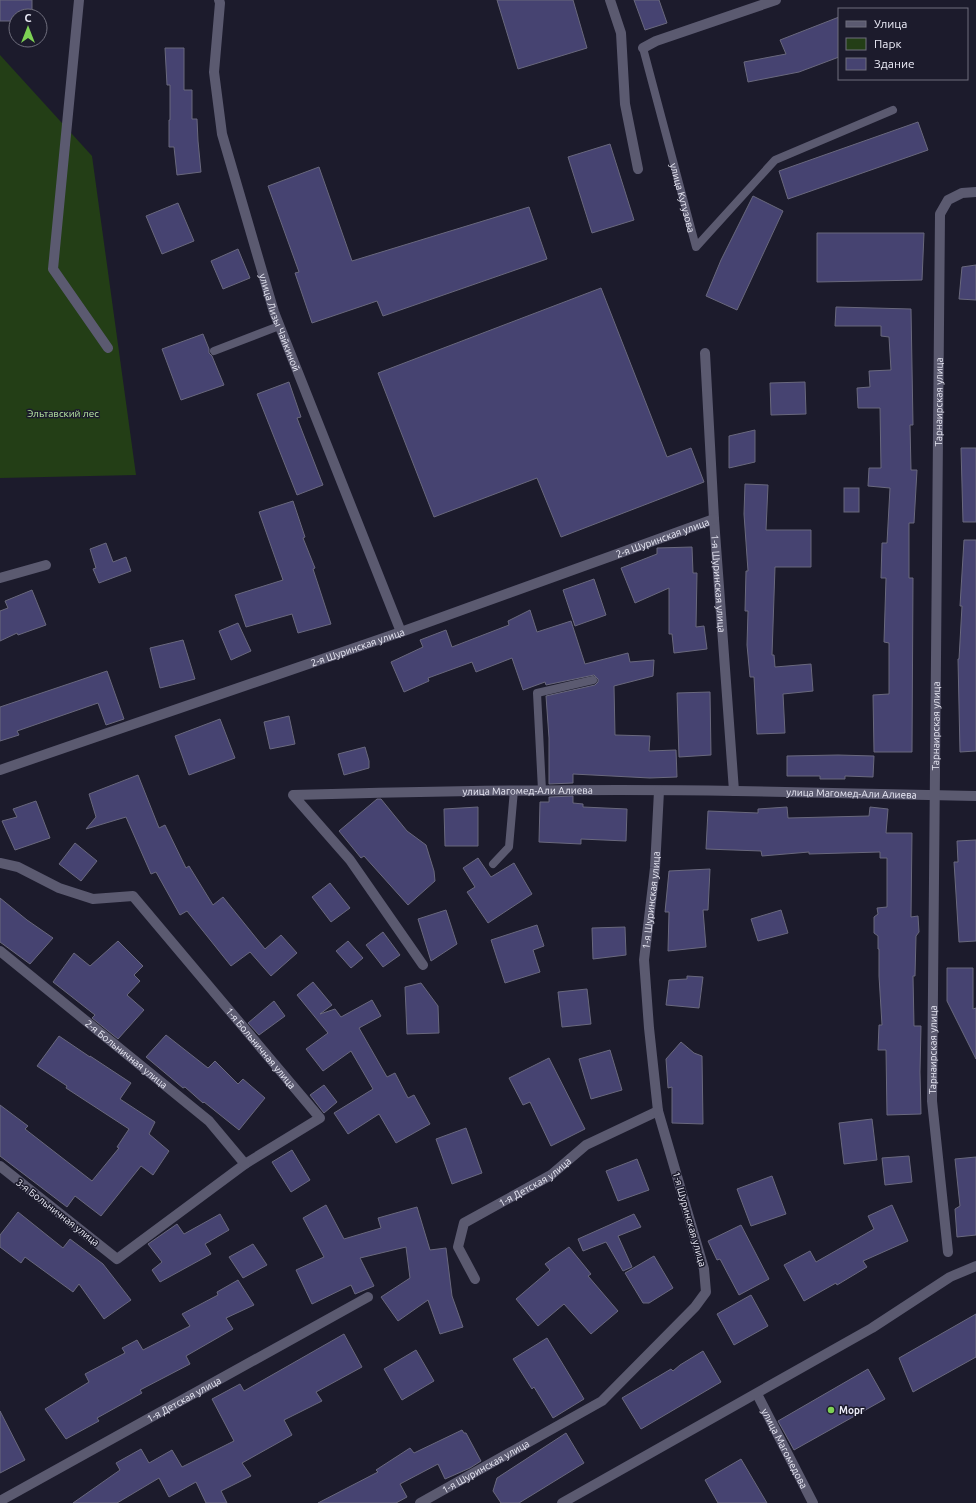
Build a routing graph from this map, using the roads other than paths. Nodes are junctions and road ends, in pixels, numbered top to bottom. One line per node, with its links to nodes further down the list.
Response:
1 (79, 0): 10 (street)
2 (219, 0): 9 (street, улица Лизы Чайкиной)
3 (610, 0): 7 (street)
4 (776, 0): 5 (street, улица Кутузова)
5 (643, 48): 6 (lane, улица Кутузова)
6 (893, 110)
7 (638, 169)
8 (976, 192): 23 (street, Тарнаирская улица)
9 (280, 326): 11 (lane); 16 (street, улица Лизы Чайкиной)
10 (108, 348)
11 (214, 351)
12 (705, 353): 13 (street, 1-я Шуринская улица)
13 (714, 519): 16 (street, 2-я Шуринская улица); 22 (street, 1-я Шуринская улица)
14 (46, 565): 15 (street)
15 (0, 578)
16 (400, 632): 18 (street, 2-я Шуринская улица)
17 (592, 680): 20 (lane)
18 (0, 770)
19 (514, 790): 20 (street, улица Магомед-Али Алиева); 26 (lane); 28 (street, улица Магомед-Али Алиева)
20 (542, 790): 21 (street, улица Магомед-Али Алиева)
21 (659, 791): 22 (street, улица Магомед-Али Алиева); 29 (street, 1-я Шуринская улица)
22 (734, 791): 23 (street, улица Магомед-Али Алиева)
23 (934, 795): 24 (street, улица Магомед-Али Алиева); 32 (street, Тарнаирская улица)
24 (976, 796)
25 (0, 863): 30 (street, 1-я Больничная улица)
26 (493, 864)
27 (0, 951): 30 (street, 2-я Больничная улица)
28 (423, 965)
29 (658, 1111): 35 (street, 1-я Детская улица); 39 (street, 1-я Шуринская улица)
30 (246, 1164): 33 (street, 1-я Больничная улица)
31 (0, 1166): 33 (street, 3-я Больничная улица)
32 (948, 1252)
33 (117, 1259)
34 (976, 1266): 37 (street)
35 (475, 1279)
36 (368, 1297): 38 (street, 1-я Детская улица)
37 (757, 1394): 40 (street); 41 (street, улица Магомедова)
38 (0, 1502)
39 (420, 1503)
40 (562, 1503)
41 (813, 1503)

